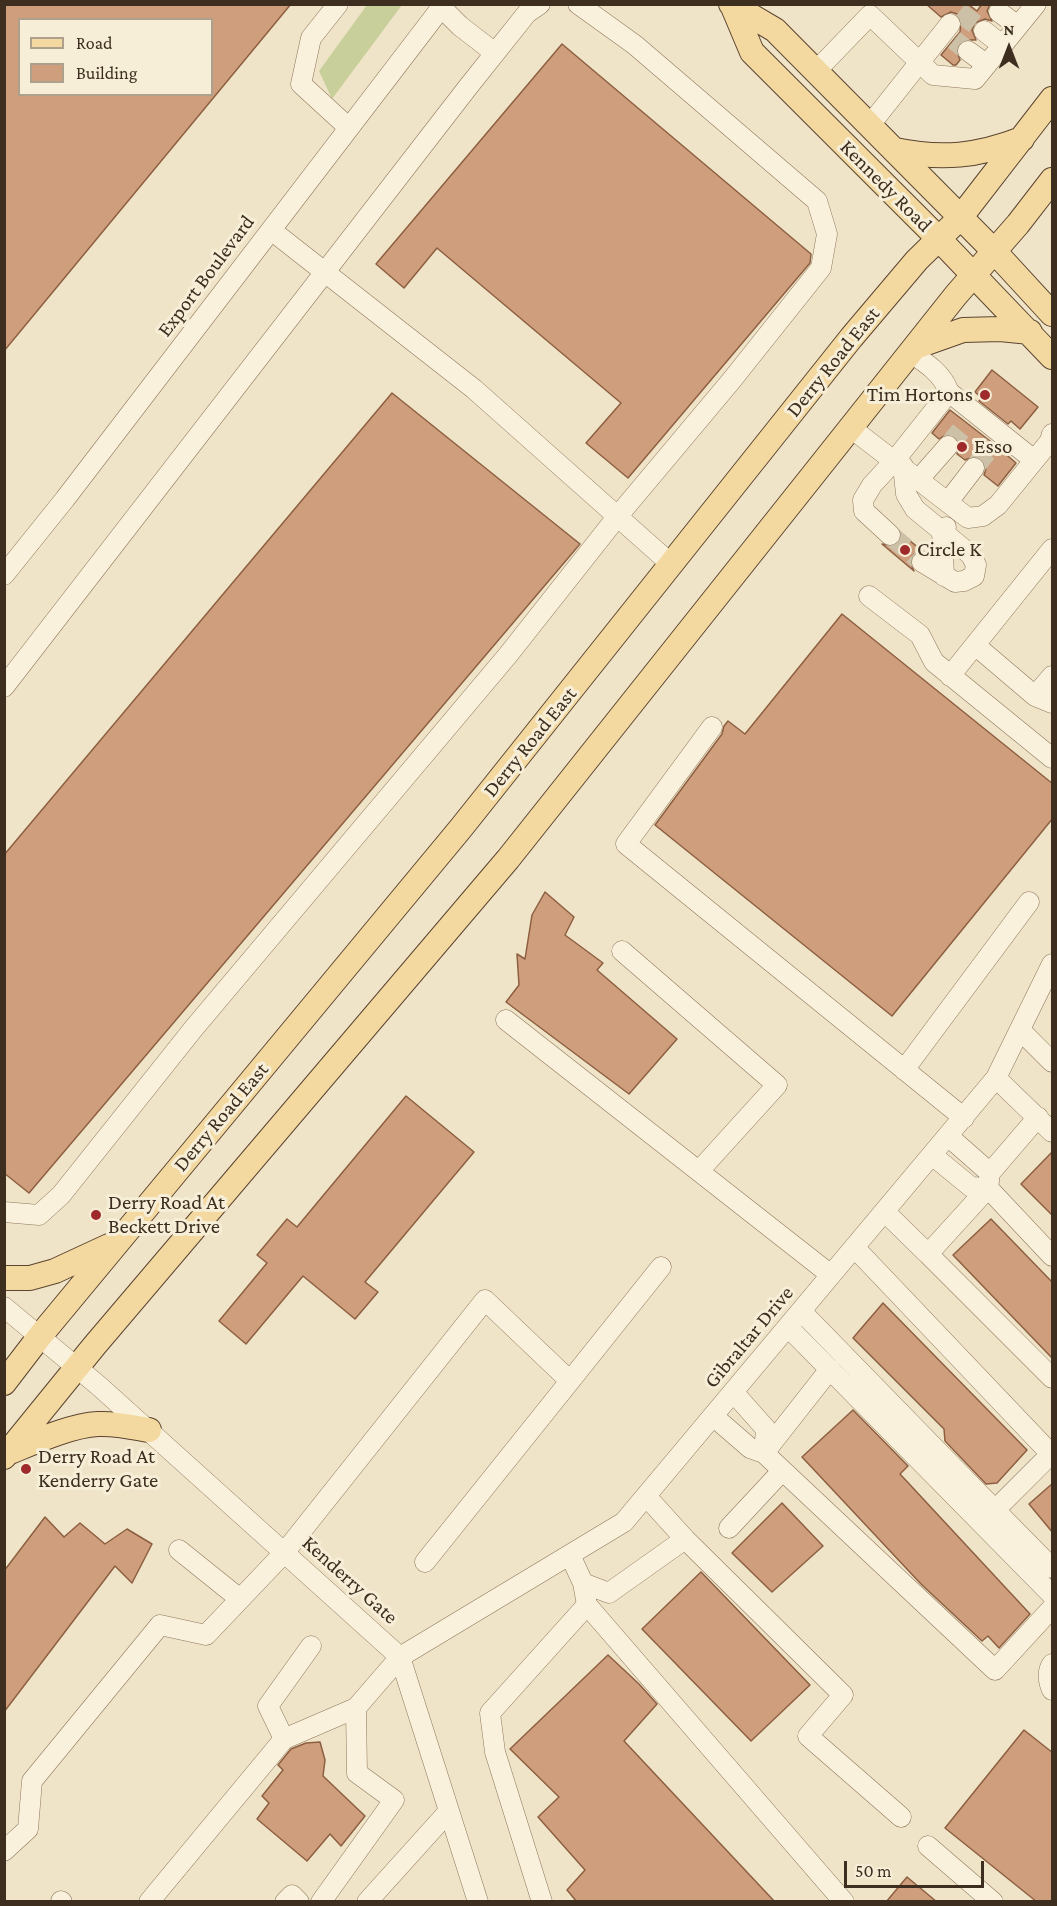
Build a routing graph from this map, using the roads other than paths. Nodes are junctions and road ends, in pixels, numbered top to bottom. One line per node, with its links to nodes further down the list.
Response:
1 (338, 4): 18 (street)
2 (540, 4): 12 (street)
3 (578, 4): 41 (street)
4 (1036, 4): 9 (street)
5 (443, 6): 12 (street); 18 (street, Export Boulevard)
6 (732, 6): 15 (main road, Kennedy Road); 24 (main road, Kennedy Road)
7 (873, 10): 13 (street); 15 (street)
8 (999, 12): 9 (street)
9 (1018, 26): 11 (street)
10 (984, 31): 11 (street)
11 (1002, 45): 14 (street)
12 (495, 53): 26 (street)
13 (918, 62): 14 (street); 14 (street); 17 (street)
14 (986, 64)
15 (816, 72): 17 (main road, Kennedy Road)
16 (1053, 99): 19 (main road, Derry Road East)
17 (869, 126): 20 (main road, Kennedy Road)
18 (350, 128): 23 (street, Export Boulevard)
19 (1022, 139): 20 (main road); 22 (main road, Derry Road East)
20 (895, 150): 22 (main road, Kennedy Road)
21 (1053, 180): 25 (main road)
22 (960, 218): 24 (main road, Derry Road East); 25 (main road, Kennedy Road)
23 (271, 230): 26 (street); 47 (street, Export Boulevard)
24 (938, 238): 27 (main road, Kennedy Road); 46 (main road, Derry Road East)
25 (994, 251): 27 (main road); 28 (main road, Kennedy Road)
26 (326, 271): 41 (street); 53 (street)
27 (973, 275): 29 (main road, Kennedy Road); 30 (main road)
28 (1053, 314)
29 (1030, 332): 30 (main road); 31 (main road, Kennedy Road)
30 (913, 350): 32 (street); 33 (main road)
31 (1053, 357)
32 (949, 392): 36 (street); 37 (street)
33 (850, 428): 37 (street); 85 (main road)
34 (1053, 434): 36 (street)
35 (948, 446): 39 (street)
36 (1034, 460): 40 (street)
37 (899, 463): 39 (street); 42 (street); 43 (street)
38 (974, 468): 40 (street)
39 (919, 479): 40 (street)
40 (954, 506): 42 (street)
41 (617, 517): 46 (street); 72 (street)
42 (942, 531): 48 (street); 48 (street)
43 (890, 535)
44 (1053, 549): 50 (street)
45 (922, 562): 48 (street)
46 (671, 564): 74 (main road, Derry Road East)
47 (4, 575)
48 (944, 576)
49 (869, 596): 51 (street)
50 (975, 645): 51 (street); 54 (street)
51 (950, 676): 56 (street)
52 (1053, 676): 54 (street)
53 (4, 687)
54 (1044, 700)
55 (712, 727): 63 (street)
56 (1053, 758)
57 (1029, 902): 63 (street)
58 (622, 951): 70 (street)
59 (1053, 964): 61 (street, Gibraltar Drive)
60 (506, 1020): 70 (street)
61 (1020, 1030): 62 (street); 64 (street, Gibraltar Drive)
62 (1053, 1062)
63 (904, 1070): 65 (street)
64 (996, 1078): 65 (street, Gibraltar Drive); 66 (street)
65 (964, 1118): 68 (street, Gibraltar Drive)
66 (1038, 1118): 67 (street); 71 (street)
67 (1053, 1132)
68 (948, 1136): 69 (street, Gibraltar Drive); 71 (street)
69 (932, 1155): 71 (street); 73 (street, Gibraltar Drive)
70 (699, 1171): 79 (street)
71 (989, 1181): 76 (street); 77 (street)
72 (4, 1212)
73 (885, 1212): 75 (street, Gibraltar Drive); 76 (street)
74 (117, 1243): 80 (main road); 84 (main road, Derry Road East)
75 (854, 1247): 79 (street, Gibraltar Drive); 94 (street)
76 (928, 1254): 87 (street)
77 (1053, 1256)
78 (661, 1267): 88 (street)
79 (831, 1275): 82 (street, Gibraltar Drive)
80 (4, 1278)
81 (4, 1307): 84 (street, Kenderry Gate)
82 (801, 1311): 83 (street, Gibraltar Drive); 98 (street)
83 (788, 1327): 86 (street); 90 (street, Gibraltar Drive)
84 (40, 1336): 85 (street, Kenderry Gate); 89 (main road, Derry Road East)
85 (78, 1368): 92 (street, Kenderry Gate); 95 (main road)
86 (830, 1369): 93 (street); 107 (street)
87 (1053, 1378)
88 (570, 1381): 102 (street); 104 (street)
89 (4, 1383)
90 (734, 1393): 91 (street, Gibraltar Drive); 93 (street)
91 (713, 1416): 93 (street); 97 (street, Gibraltar Drive)
92 (149, 1430): 95 (main road); 102 (street, Kenderry Gate)
93 (764, 1453): 96 (street)
94 (1052, 1454): 98 (street)
95 (6, 1455)
96 (782, 1471): 99 (street); 110 (street)
97 (646, 1496): 100 (street); 103 (street, Gibraltar Drive)
98 (995, 1510): 105 (street)
99 (729, 1528)
100 (684, 1539): 106 (street); 118 (street)
101 (179, 1550): 108 (street)
102 (284, 1553): 108 (street); 112 (street, Kenderry Gate)
103 (570, 1555): 106 (street); 112 (street, Gibraltar Drive)
104 (425, 1562)
105 (1053, 1568)
106 (583, 1583): 109 (street)
107 (1053, 1595)
108 (240, 1599): 120 (street)
109 (587, 1605): 127 (street); 128 (street)
110 (1053, 1608)
111 (311, 1646): 116 (street)
112 (400, 1657): 115 (street, Gibraltar Drive); 117 (street, Kenderry Gate)
113 (1053, 1664): 114 (street)
114 (1053, 1690)
115 (356, 1708): 116 (street); 124 (street)
116 (284, 1739): 121 (street)
117 (449, 1811): 125 (street); 126 (street, Kenderry Gate)
118 (901, 1817)
119 (928, 1846): 129 (street)
120 (4, 1851)
121 (149, 1902)
122 (285, 1902): 123 (street)
123 (299, 1902)
124 (321, 1902)
125 (366, 1902)
126 (478, 1902)
127 (542, 1902)
128 (843, 1902)
129 (993, 1902)

